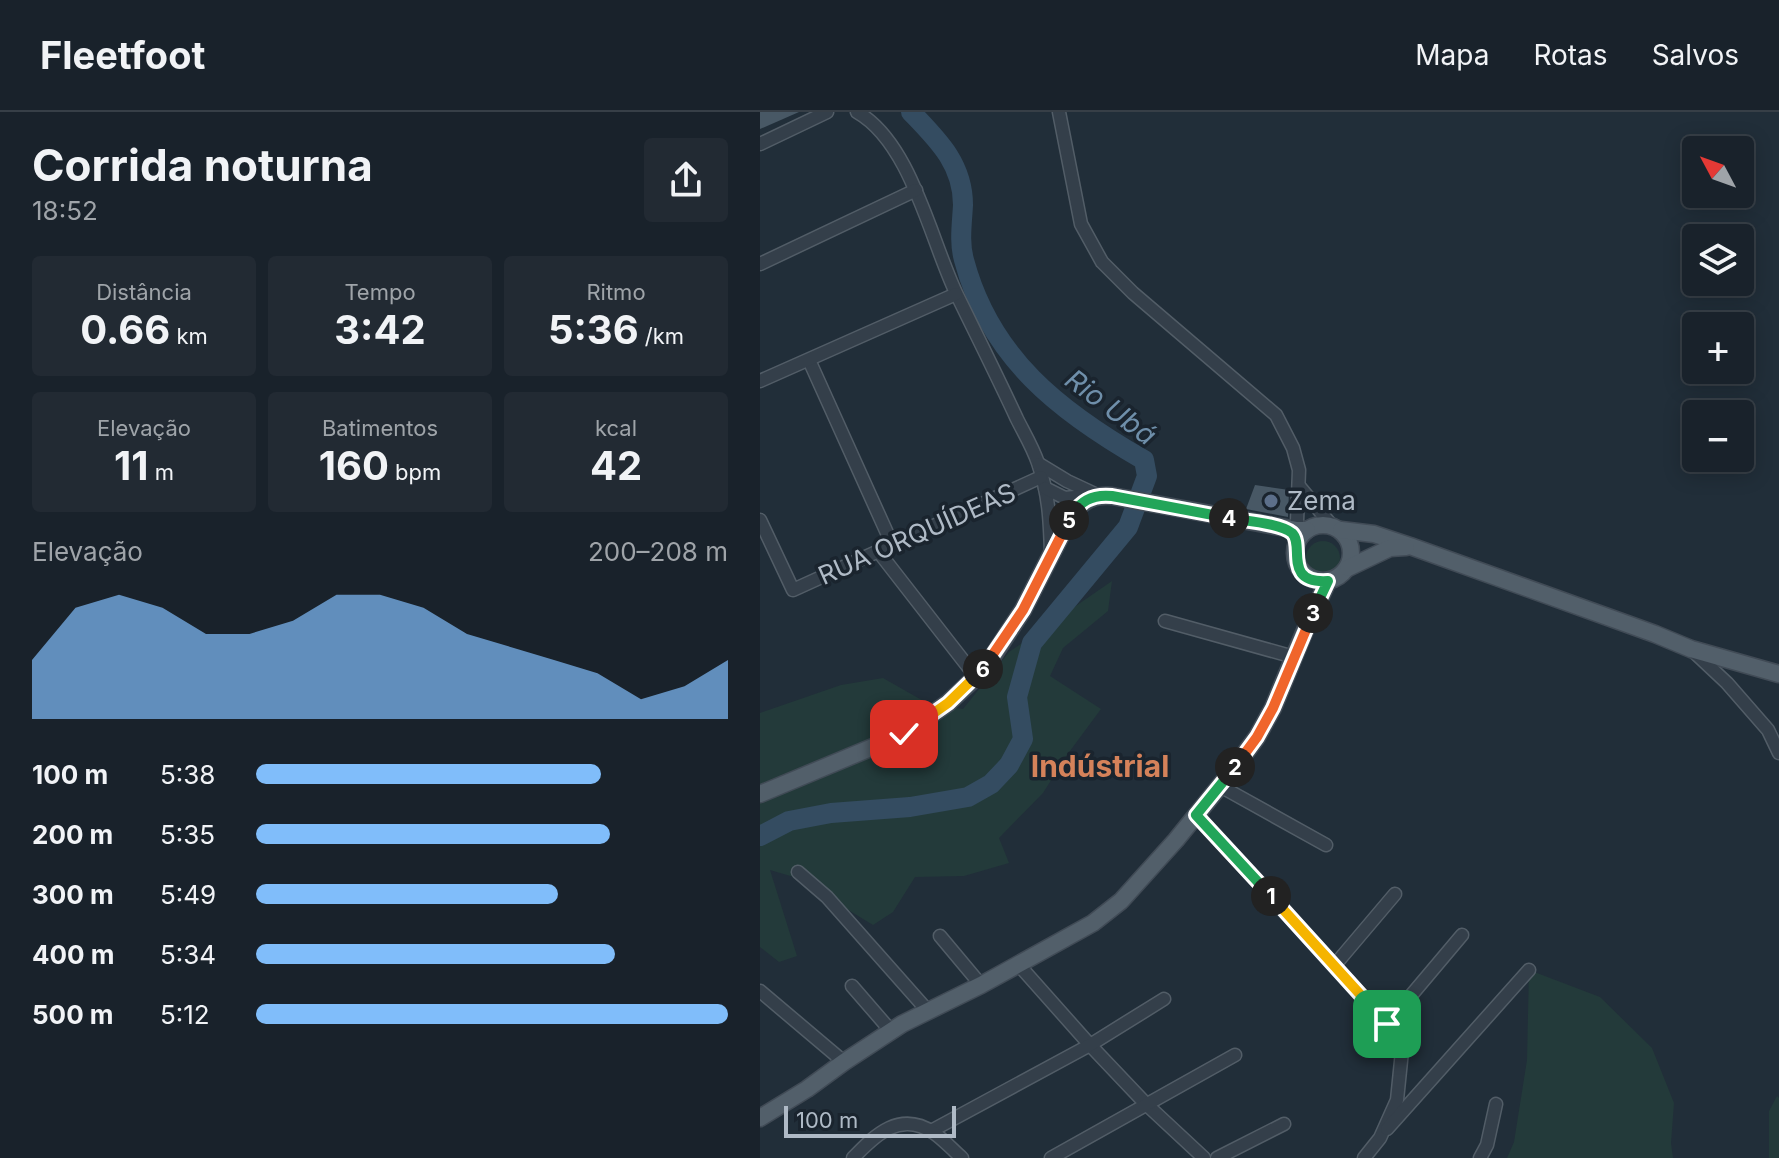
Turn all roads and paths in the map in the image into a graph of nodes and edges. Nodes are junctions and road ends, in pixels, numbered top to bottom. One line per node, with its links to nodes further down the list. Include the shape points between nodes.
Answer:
1 (827, 112): 4 (street)
2 (857, 112): 5 (street, via 888,139)
3 (1059, 112): 11 (street, via 1081,224 1102,262 1276,415 1293,448)
4 (760, 144)
5 (916, 190): 6 (street); 7 (street)
6 (760, 264)
7 (956, 294): 8 (street); 10 (street)
8 (809, 360): 9 (street); 16 (street)
9 (760, 381)
10 (1042, 476): 12 (street); 12 (street, via 1065,498); 16 (street, RUA ORQUÍDEAS); 19 (street, via 1050,509)
11 (1299, 486): 14 (street); 15 (street)
12 (1105, 495): 15 (main road); 19 (main road, via 1073,512)
13 (760, 520): 18 (street, RUA ORQUÍDEAS, via 793,590)
14 (1337, 528): 15 (main road); 17 (main road); 20 (main road, via 1352,551)
15 (1296, 532): 21 (main road, via 1299,569 1313,580)
16 (892, 544): 18 (street, RUA ORQUÍDEAS)
17 (1410, 546): 20 (main road, via 1390,548); 23 (main road)
18 (878, 551): 26 (street)
19 (1051, 557): 26 (main road, via 1023,610)
20 (1348, 568): 21 (main road)
21 (1328, 581): 24 (main road)
22 (1165, 621): 24 (street)
23 (1691, 649): 25 (main road); 27 (street, via 1768,730)
24 (1294, 657): 28 (main road, via 1257,737)
25 (1779, 674)
26 (976, 677): 29 (main road, via 904,734)
27 (1779, 753)
28 (1220, 786): 30 (main road); 31 (street)
29 (760, 794)
30 (1196, 815): 36 (main road, via 1121,901 1093,923); 37 (street)
31 (1326, 845)
32 (798, 872): 43 (street, via 827,897)
33 (1395, 894): 37 (street)
34 (1462, 935): 44 (street)
35 (940, 936): 39 (street)
36 (1018, 964): 39 (main road); 46 (street)
37 (1334, 966): 44 (street)
38 (1529, 970): 54 (street)
39 (981, 985): 43 (main road)
40 (852, 986): 45 (street)
41 (760, 991): 48 (street)
42 (1164, 999): 46 (street)
43 (927, 1010): 45 (main road)
44 (1387, 1024): 54 (street, via 1402,1051 1397,1100)
45 (891, 1031): 48 (main road)
46 (1090, 1045): 49 (street); 53 (street)
47 (1235, 1055): 49 (street)
48 (844, 1062): 51 (main road)
49 (1146, 1104): 57 (street); 58 (street)
50 (1496, 1104): 61 (street)
51 (761, 1116)
52 (1284, 1124): 59 (street)
53 (931, 1131): 55 (street, via 912,1125 884,1129); 56 (street)
54 (1380, 1138): 60 (street)
55 (853, 1158)
56 (962, 1158)
57 (1051, 1158)
58 (1204, 1158)
59 (1217, 1158)
60 (1364, 1158)
61 (1480, 1158)

